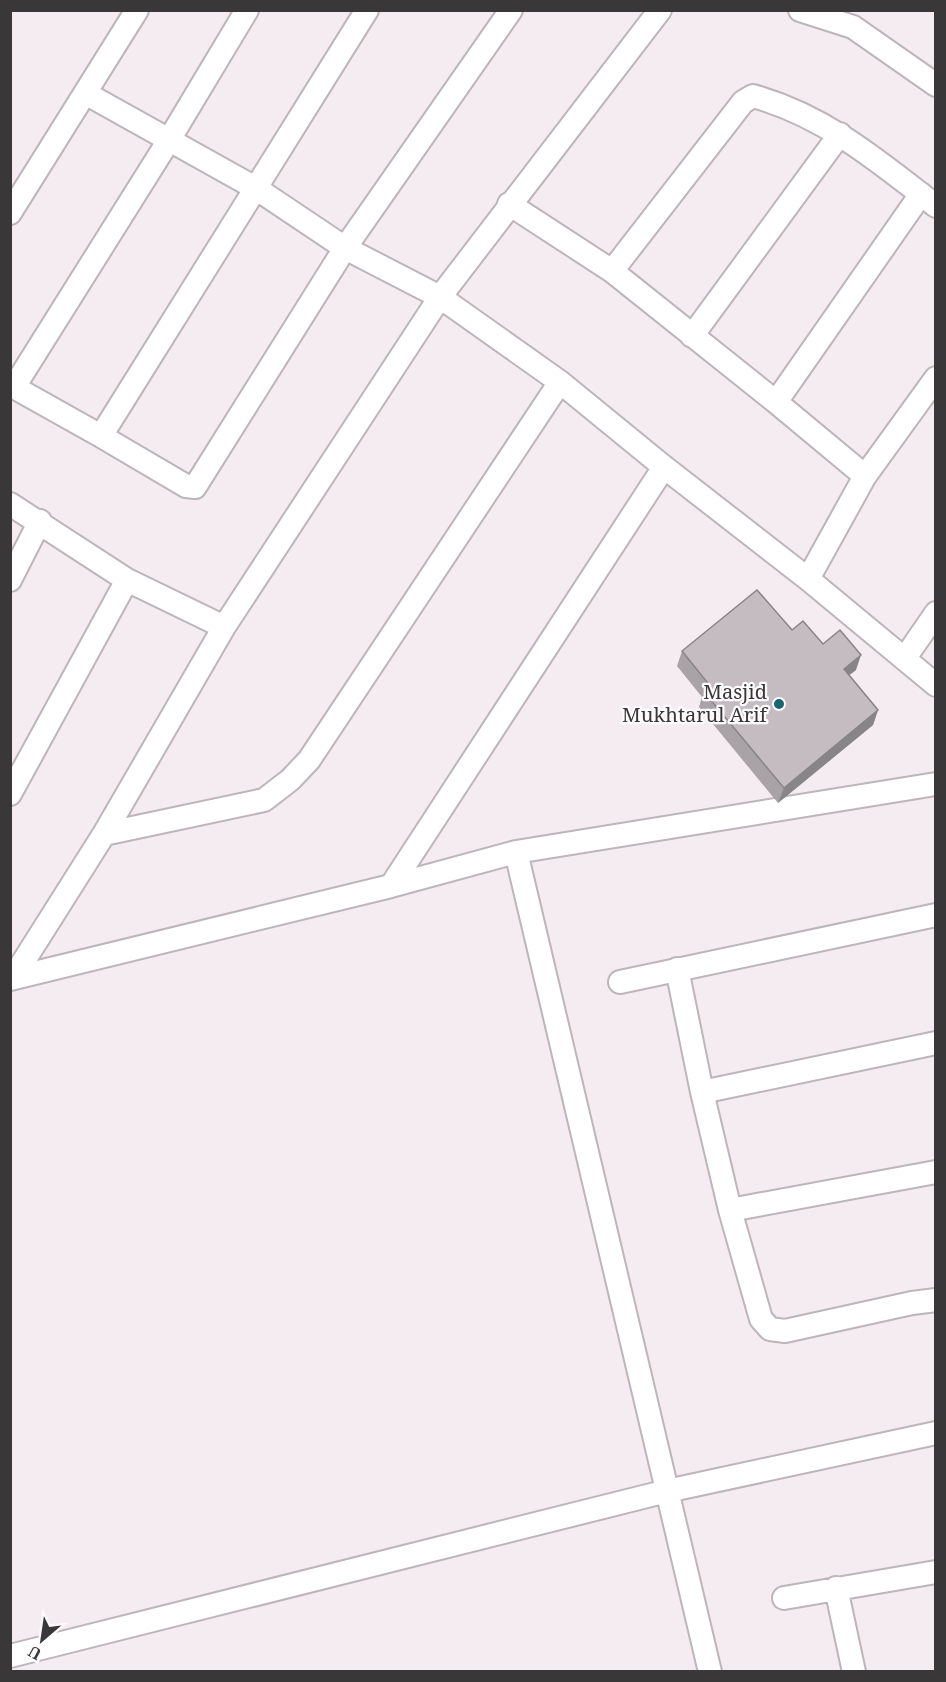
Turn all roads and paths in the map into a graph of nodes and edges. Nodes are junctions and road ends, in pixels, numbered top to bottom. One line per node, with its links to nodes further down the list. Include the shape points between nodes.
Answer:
1 (137, 10): 8 (street)
2 (247, 10): 10 (street)
3 (367, 10): 11 (street)
4 (511, 10): 15 (street)
5 (660, 10): 13 (street)
6 (800, 10): 7 (street, via 853,27)
7 (936, 85)
8 (85, 93): 10 (street); 14 (street)
9 (840, 134): 12 (street); 16 (street, via 795,110 766,100 753,96 743,102); 18 (street)
10 (169, 140): 11 (street); 21 (street)
11 (257, 189): 15 (street); 23 (street)
12 (928, 200): 22 (street)
13 (509, 204): 16 (street); 17 (street)
14 (10, 213)
15 (345, 248): 17 (street); 23 (street, via 195,487 186,486)
16 (612, 272): 18 (street)
17 (440, 297): 20 (street); 32 (street)
18 (692, 336): 22 (street)
19 (936, 378): 25 (street)
20 (560, 382): 24 (street); 37 (street, via 309,760 290,780 264,800)
21 (12, 386): 23 (street)
22 (776, 402): 25 (street)
23 (101, 436)
24 (664, 467): 28 (street); 39 (street)
25 (865, 476): 28 (street)
26 (10, 504): 27 (street)
27 (39, 521): 29 (street); 30 (street)
28 (808, 579): 33 (street)
29 (10, 580)
30 (127, 580): 32 (street); 36 (street)
31 (936, 613): 33 (street)
32 (224, 627): 37 (street)
33 (905, 658): 34 (street)
34 (936, 685)
35 (936, 783): 38 (street)
36 (10, 794)
37 (104, 834): 42 (street)
38 (516, 852): 39 (street); 50 (street)
39 (391, 886): 42 (street)
40 (936, 915): 41 (street)
41 (677, 969): 43 (street); 45 (street)
42 (12, 978)
43 (620, 982)
44 (936, 1043): 45 (street)
45 (702, 1092): 47 (street)
46 (936, 1172): 47 (street)
47 (730, 1210): 48 (street, via 761,1319 770,1329 785,1331)
48 (936, 1300)
49 (936, 1433): 50 (street)
50 (667, 1491): 54 (street); 55 (street)
51 (936, 1572): 52 (street)
52 (836, 1588): 53 (street); 56 (street)
53 (784, 1598)
54 (10, 1656)
55 (710, 1671)
56 (854, 1671)

